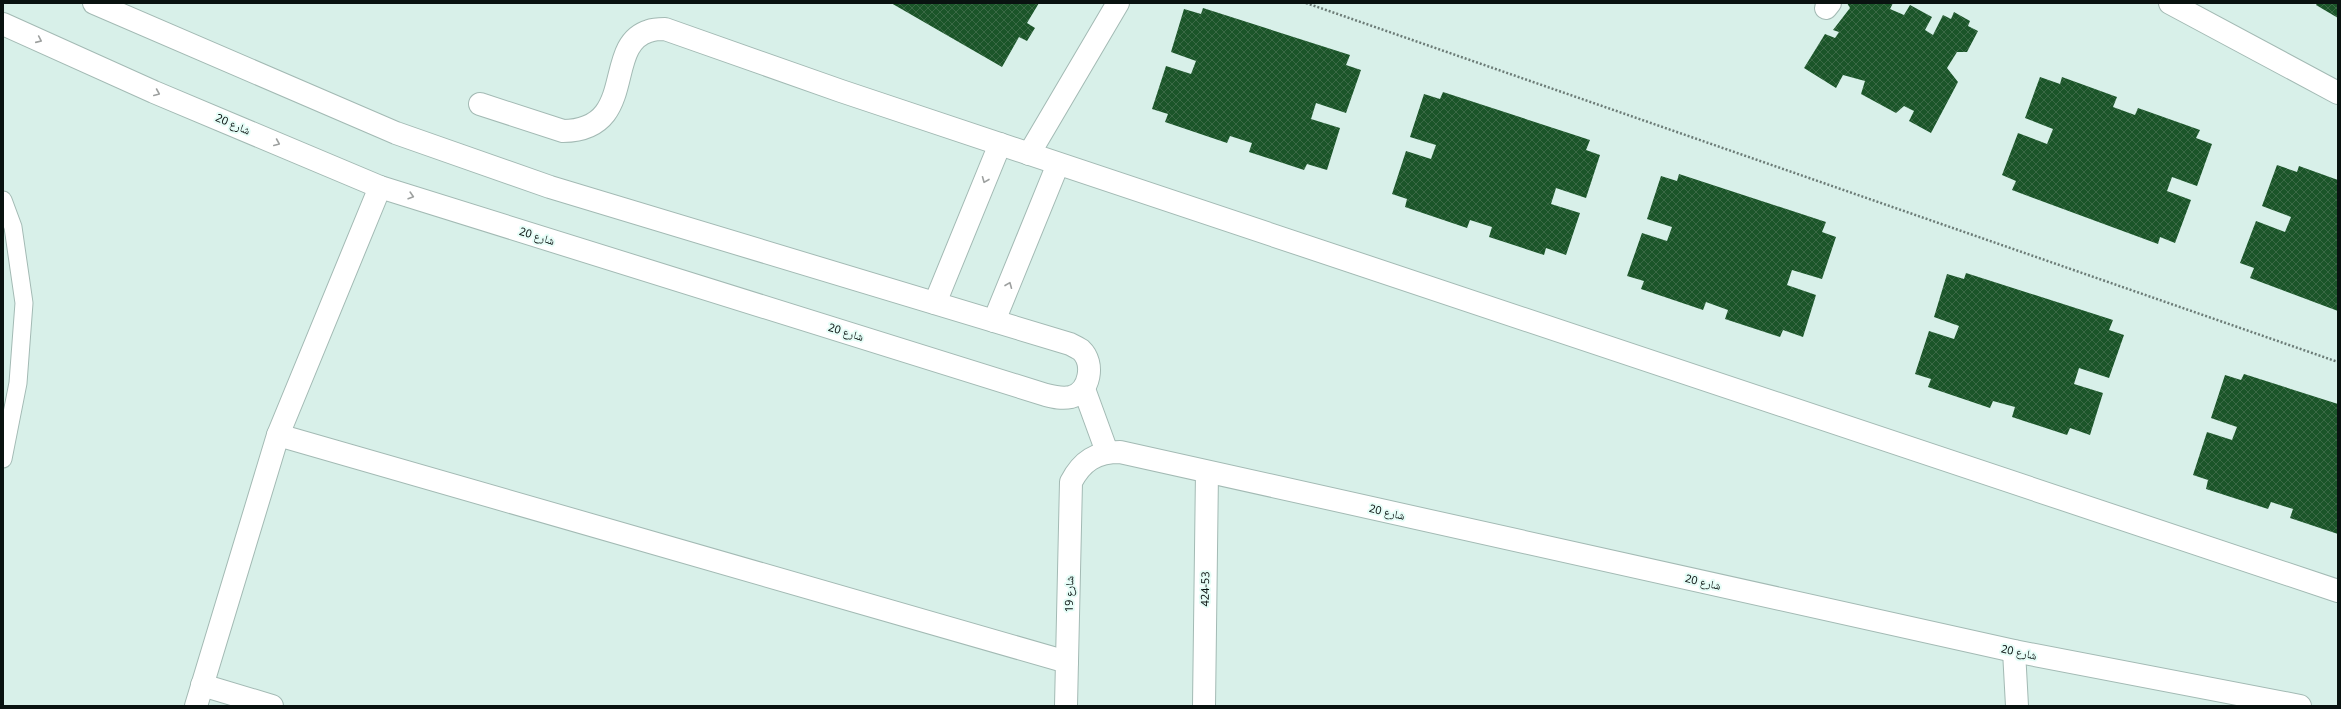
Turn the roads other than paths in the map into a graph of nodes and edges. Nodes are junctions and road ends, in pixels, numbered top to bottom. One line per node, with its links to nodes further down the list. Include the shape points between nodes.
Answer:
1 (94, 3): 12 (street, via 396,133 550,188)
2 (1118, 3): 8 (street)
3 (2170, 3): 5 (street)
4 (3, 24): 10 (street, شارع 20, one-way to 10, via 154,92)
5 (2338, 93)
6 (480, 104): 7 (street, via 563,131 577,131 590,126 602,118 610,107 627,52 635,39 649,31 665,29)
7 (1000, 144): 8 (street); 12 (street, one-way to 12)
8 (1029, 154): 9 (street)
9 (1058, 164): 13 (street, one-way to 9); 20 (street)
10 (380, 186): 14 (street, شارع 20, one-way to 14, via 1046,395 1059,398 1073,397); 15 (street)
11 (3, 200): 17 (lane, via 12,227 24,303 18,383)
12 (935, 303): 13 (street)
13 (994, 321): 14 (street, via 1070,344 1082,351 1089,363 1090,376)
14 (1084, 388): 16 (street)
15 (278, 435): 22 (street); 23 (street)
16 (1107, 452): 18 (street, شارع 20, via 1120,452); 19 (street, شارع 20, via 1095,455 1085,462)
17 (3, 459)
18 (1206, 472): 21 (street, شارع 20); 27 (street, 424-53)
19 (1072, 482): 22 (street, شارع 19)
20 (2338, 591)
21 (2014, 651): 28 (street); 29 (street, شارع 20)
22 (1067, 662): 26 (street, شارع 19)
23 (202, 685): 24 (street); 25 (street)
24 (196, 706)
25 (272, 706)
26 (1066, 706)
27 (1204, 706)
28 (2017, 706)
29 (2300, 706)

